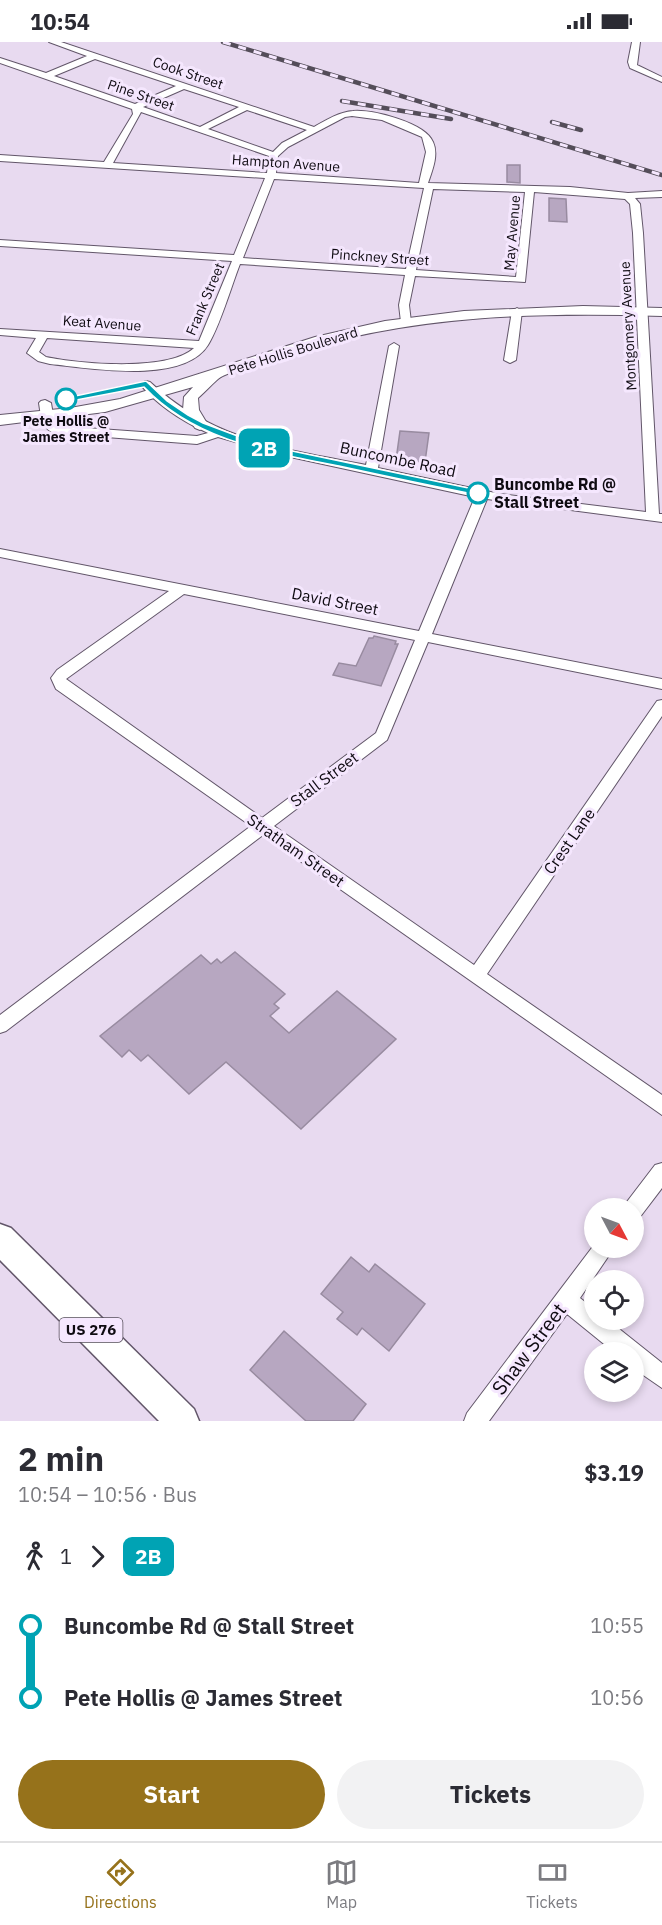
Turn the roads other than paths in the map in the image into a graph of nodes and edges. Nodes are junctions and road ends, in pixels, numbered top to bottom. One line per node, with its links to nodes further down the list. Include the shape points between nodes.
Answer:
1 (53, 42): 3 (street, Cook Street)
2 (636, 42): 6 (street, via 633,66)
3 (94, 56): 5 (street); 7 (street, Cook Street)
4 (0, 60): 5 (street, Pine Street)
5 (46, 76): 8 (street, Pine Street)
6 (662, 80)
7 (183, 86): 8 (street); 9 (street, Cook Street)
8 (136, 107): 10 (street, Pine Street); 14 (street, via 137,114)
9 (246, 107): 10 (street); 11 (street, Cook Street)
10 (200, 130): 12 (street, Pine Street)
11 (315, 130): 12 (street); 16 (street, via 343,115 359,112 417,130 430,142)
12 (274, 154): 15 (street, Frank Street)
13 (0, 158): 14 (street, Hampton Avenue)
14 (107, 165): 15 (street, Hampton Avenue)
15 (270, 175): 16 (street, Hampton Avenue); 21 (street, Frank Street)
16 (426, 186): 17 (street, Hampton Avenue); 22 (street)
17 (530, 189): 19 (street, Hampton Avenue); 23 (street, May Avenue)
18 (662, 194): 19 (street)
19 (628, 196): 25 (street, Montgomery Avenue, via 636,209)
20 (0, 243): 21 (street, Pinckney Street)
21 (238, 259): 22 (street, Pinckney Street); 31 (street, Frank Street)
22 (410, 272): 23 (street, Pinckney Street); 28 (street)
23 (521, 280)
24 (662, 301): 25 (main road, Pete Hollis Boulevard)
25 (642, 306): 26 (main road, Pete Hollis Boulevard); 27 (main road, Pete Hollis Boulevard); 28 (main road, Pete Hollis Boulevard, via 519,300); 43 (street, Montgomery Avenue)
26 (517, 311): 28 (main road, Pete Hollis Boulevard); 33 (street)
27 (662, 312)
28 (405, 317): 34 (main road, Pete Hollis Boulevard); 35 (main road, Pete Hollis Boulevard, via 324,327)
29 (0, 332): 30 (street, Keat Avenue)
30 (43, 334): 31 (street, Keat Avenue); 31 (street, Frank Street, via 33,353 42,359 148,367 180,361)
31 (203, 345)
32 (394, 346): 41 (street)
33 (510, 360)
34 (216, 375): 35 (main road, Pete Hollis Boulevard); 39 (main road, via 191,397 191,410)
35 (151, 389): 37 (main road, Pete Hollis Boulevard, via 136,400); 39 (street, Buncombe Road)
36 (0, 407): 37 (main road, Pete Hollis Boulevard)
37 (46, 409): 38 (main road, Pete Hollis Boulevard); 40 (street, via 49,426 54,429 197,440)
38 (0, 420)
39 (200, 425): 40 (street, Buncombe Road)
40 (217, 432): 41 (street, Buncombe Road, via 256,446)
41 (371, 470): 42 (street, Buncombe Road)
42 (483, 494): 43 (street, Buncombe Road); 46 (street, Stall Street)
43 (657, 517)
44 (0, 553): 45 (street, David Street)
45 (181, 589): 46 (street, David Street); 49 (street, Stratham Street, via 58,678 61,685)
46 (423, 637): 47 (street, David Street); 49 (street, Stall Street, via 382,736)
47 (662, 684)
48 (662, 705): 50 (street, Crest Lane)
49 (262, 826): 50 (street, Stratham Street); 51 (street, Stall Street)
50 (476, 976): 52 (street, Stratham Street)
51 (0, 1025)
52 (662, 1106)
53 (662, 1172): 54 (street)
54 (642, 1198)
55 (1, 1240): 61 (highway, US 276)
56 (597, 1258): 57 (street, Shaw Street)
57 (566, 1300): 58 (street); 62 (street, Shaw Street)
58 (618, 1342)
59 (644, 1363): 60 (street)
60 (662, 1377)
61 (182, 1421)
62 (475, 1421)

